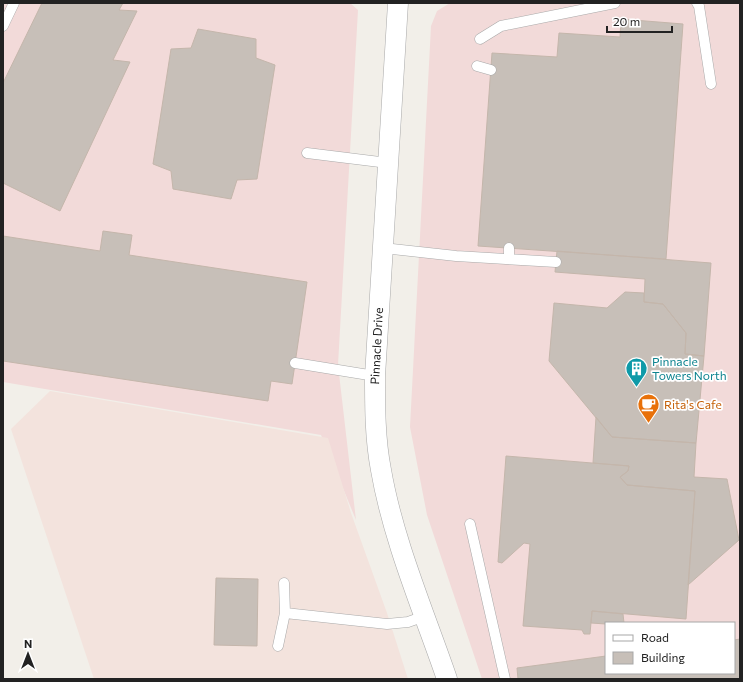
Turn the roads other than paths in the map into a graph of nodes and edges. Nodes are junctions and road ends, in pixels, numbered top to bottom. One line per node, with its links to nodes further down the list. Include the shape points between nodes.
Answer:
1 (14, 3): 5 (lane)
2 (398, 3): 11 (street, Pinnacle Drive)
3 (615, 3): 6 (lane, via 501,26)
4 (697, 3): 9 (lane)
5 (3, 26)
6 (480, 39)
7 (477, 66): 8 (lane)
8 (491, 70)
9 (711, 84)
10 (307, 153): 11 (lane)
11 (388, 163): 12 (street, Pinnacle Drive)
12 (383, 248): 14 (lane); 17 (street, Pinnacle Drive)
13 (509, 248): 14 (lane)
14 (509, 259): 15 (lane)
15 (556, 262)
16 (295, 363): 17 (lane)
17 (375, 376): 21 (street, Pinnacle Drive, via 380,470 393,519)
18 (470, 524): 24 (lane)
19 (284, 582): 20 (lane)
20 (284, 612): 21 (lane, via 387,624 408,622); 22 (lane)
21 (425, 616): 23 (street, Pinnacle Drive)
22 (278, 646)
23 (447, 679)
24 (505, 679)

